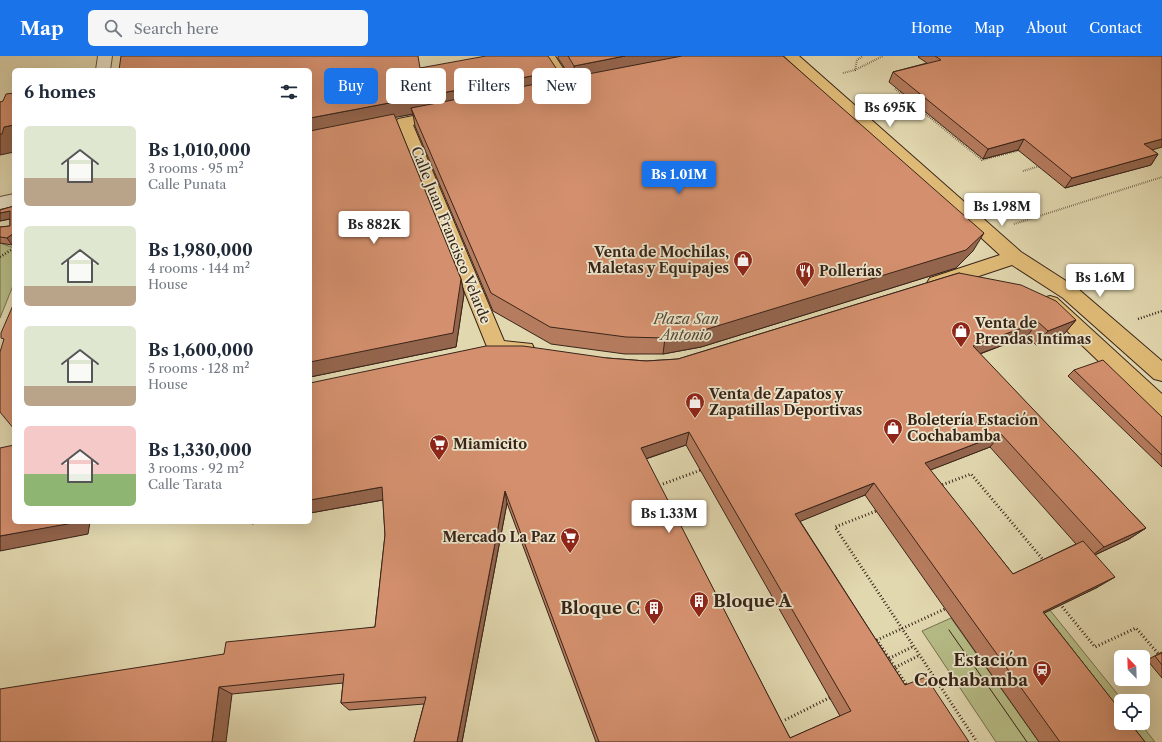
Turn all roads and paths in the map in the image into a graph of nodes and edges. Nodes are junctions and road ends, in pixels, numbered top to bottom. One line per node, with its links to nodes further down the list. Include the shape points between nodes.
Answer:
1 (105, 56): 5 (street)
2 (548, 56): 6 (main road)
3 (791, 56): 16 (main road)
4 (883, 56): 7 (path)
5 (104, 68)
6 (558, 68)
7 (855, 70)
8 (895, 89): 10 (path, via 982,160)
9 (457, 112): 24 (main road, Calle Juan Francisco Velarde, via 397,124 487,350)
10 (1027, 148)
11 (1043, 165): 12 (path)
12 (1023, 171)
13 (1162, 177): 16 (path)
14 (12, 200): 15 (street)
15 (0, 203)
16 (987, 233): 19 (main road)
17 (12, 249): 18 (path)
18 (0, 257)
19 (1014, 257): 20 (main road); 25 (main road, via 1070,293)
20 (960, 276): 21 (main road, via 988,278); 22 (main road)
21 (1000, 282)
22 (920, 288)
23 (1033, 294): 26 (main road, via 1047,301)
24 (546, 353)
25 (1162, 373)
26 (1162, 408)
27 (701, 470): 28 (path)
28 (663, 484)
29 (936, 487): 31 (path, via 971,474)
30 (887, 507): 34 (path, via 835,527)
31 (1045, 562)
32 (1057, 600): 36 (path, via 1095,647 1136,628)
33 (949, 607): 39 (path, bridge, via 877,640)
34 (914, 646): 35 (path); 37 (path)
35 (920, 655): 38 (path); 42 (path)
36 (1162, 658)
37 (880, 662)
38 (886, 671)
39 (912, 693)
40 (838, 694): 41 (path)
41 (784, 720)
42 (977, 742)

